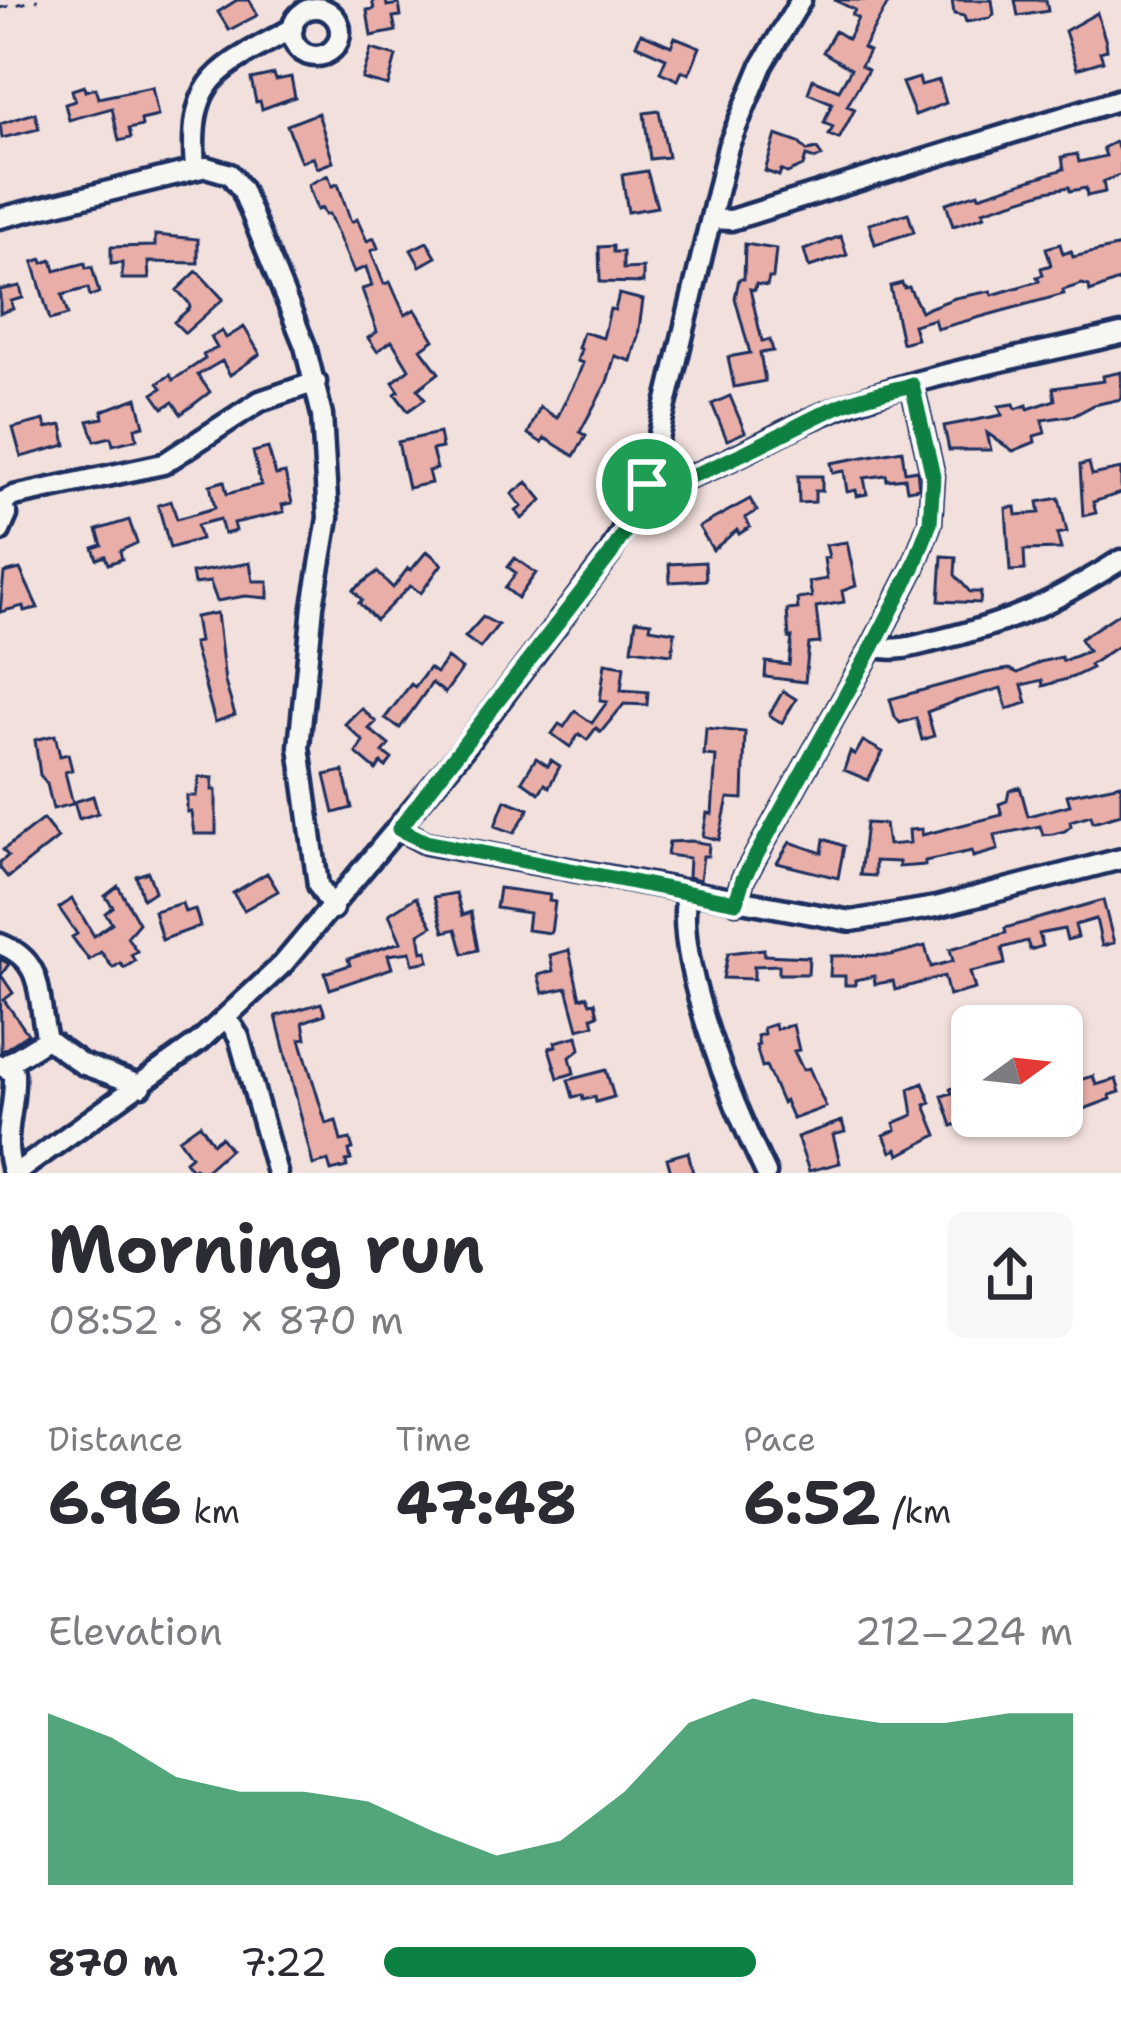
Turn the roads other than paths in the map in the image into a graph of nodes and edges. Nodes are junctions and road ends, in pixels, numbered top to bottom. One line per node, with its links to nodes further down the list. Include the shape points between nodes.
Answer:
1 (801, 0): 6 (street, via 744,103)
2 (293, 28): 4 (street, via 225,66 202,94 192,124)
3 (1121, 99): 6 (street, via 730,220)
4 (195, 169): 5 (street); 8 (street, via 230,174 242,190)
5 (0, 218)
6 (711, 219): 10 (street)
7 (1121, 334): 9 (street)
8 (316, 382): 11 (street, via 260,400 163,464 14,496 0,503 7,515); 18 (street, via 328,518 298,747 318,885)
9 (912, 385): 10 (street, via 840,405 750,451); 13 (street, via 934,508)
10 (647, 484): 14 (street, via 610,555)
11 (0, 531)
12 (1121, 560): 13 (street, via 996,626 901,649)
13 (873, 646): 17 (street)
14 (399, 829): 16 (street, via 426,842); 18 (street)
15 (1121, 859): 17 (street, via 867,920)
16 (687, 893): 17 (street); 26 (street, via 706,1023)
17 (736, 902)
18 (333, 909): 20 (street)
19 (0, 944): 21 (street, via 19,952 38,979)
20 (227, 1018): 23 (street); 25 (street)
21 (47, 1039): 22 (street); 23 (street, via 82,1064)
22 (1, 1066): 24 (street, via 14,1073 5,1142)
23 (142, 1086): 24 (street)
24 (14, 1173)
25 (277, 1173)
26 (766, 1173)

